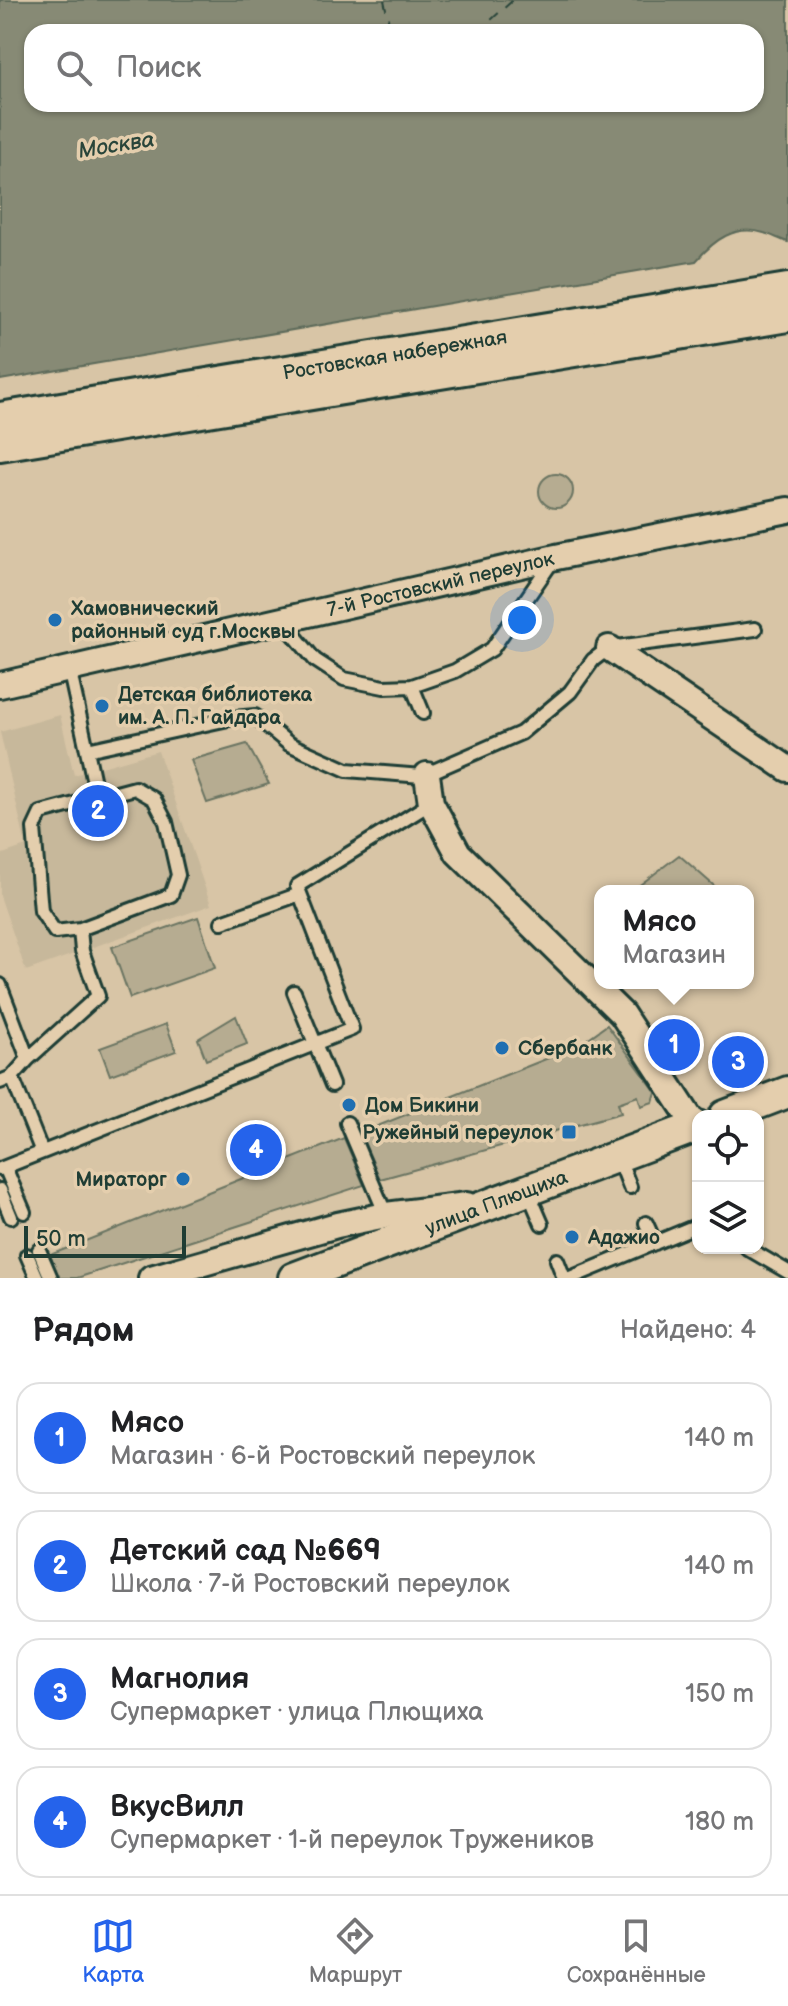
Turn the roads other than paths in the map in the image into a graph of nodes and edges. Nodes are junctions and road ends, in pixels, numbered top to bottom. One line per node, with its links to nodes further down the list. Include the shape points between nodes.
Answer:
1 (788, 290): 3 (main road, Ростовская набережная)
2 (788, 315): 4 (main road, Ростовская набережная)
3 (0, 419)
4 (0, 444)
5 (788, 510): 6 (street, 7-й Ростовский переулок)
6 (556, 557): 7 (street, 7-й Ростовский переулок); 12 (lane, via 492,649 455,671)
7 (281, 619): 10 (street, 7-й Ростовский переулок); 12 (lane, via 315,660 344,679)
8 (755, 629): 9 (lane)
9 (609, 648): 15 (lane, via 593,660 570,692 521,733); 16 (street)
10 (69, 668): 11 (street, 7-й Ростовский переулок); 14 (lane)
11 (0, 685)
12 (412, 686): 13 (lane)
13 (423, 713)
14 (87, 750): 15 (lane, via 255,716 289,744 347,770); 17 (lane)
15 (432, 768): 18 (street)
16 (788, 769)
17 (97, 797): 21 (lane, via 41,813 34,828 41,911 55,932); 21 (lane, via 135,788 154,799 166,822 178,875 171,895)
18 (431, 803): 19 (lane, via 297,886); 23 (street, via 458,853)
19 (300, 894): 20 (lane); 26 (lane, via 352,1029)
20 (222, 922)
21 (80, 929): 27 (lane, via 98,996)
22 (0, 985): 27 (lane)
23 (594, 987)
24 (597, 989): 32 (street, via 622,1014)
25 (294, 992): 26 (lane)
26 (316, 1045): 29 (lane); 35 (lane)
27 (28, 1059): 28 (lane)
28 (6, 1080): 35 (lane)
29 (332, 1085)
30 (788, 1092): 31 (street)
31 (741, 1110)
32 (692, 1119)
33 (347, 1123): 42 (lane)
34 (692, 1129): 36 (street, улица Плющиха)
35 (42, 1152): 37 (lane)
36 (617, 1155): 38 (lane); 39 (street, улица Плющиха)
37 (2, 1168): 40 (lane, via 17,1215)
38 (630, 1187)
39 (527, 1189): 41 (street, улица Плющиха); 44 (lane)
40 (0, 1190)
41 (497, 1201): 42 (street); 50 (street, улица Плющиха)
42 (386, 1215): 53 (street)
43 (646, 1223): 46 (lane)
44 (542, 1224)
45 (692, 1228): 46 (lane)
46 (655, 1243): 55 (lane)
47 (757, 1254): 49 (lane)
48 (557, 1260): 54 (lane)
49 (788, 1272)
50 (313, 1274)
51 (37, 1278): 52 (lane, via 33,1252)
52 (51, 1278)
53 (151, 1278)
54 (564, 1278)
55 (570, 1278)

